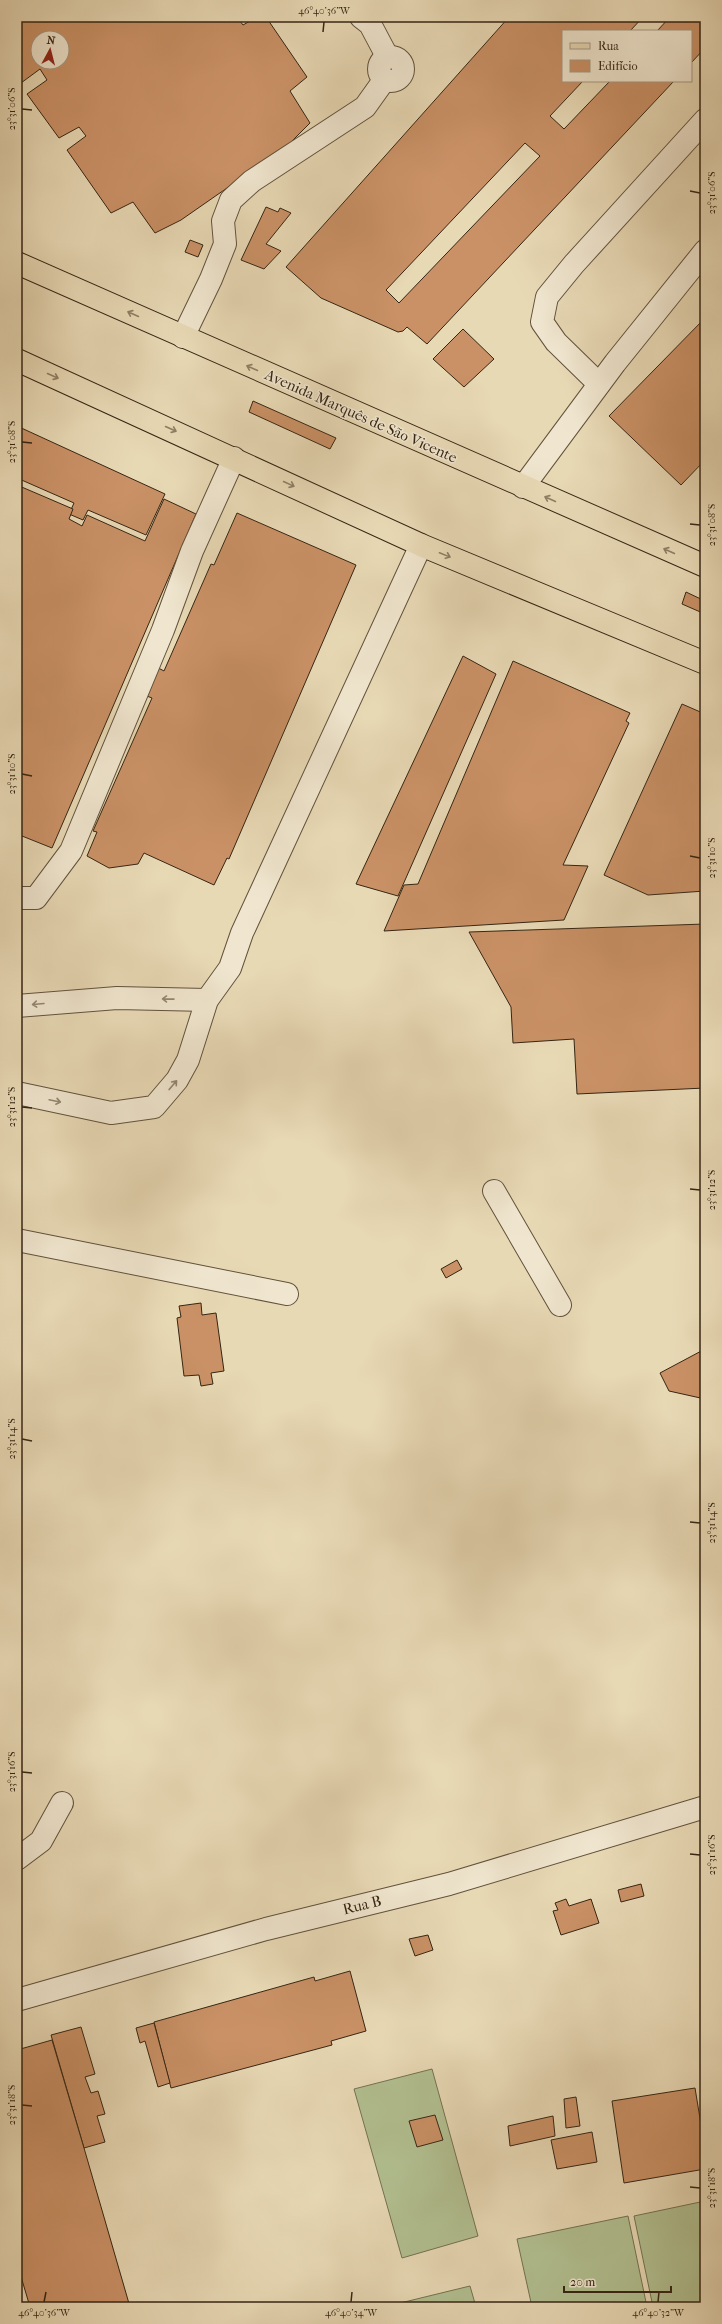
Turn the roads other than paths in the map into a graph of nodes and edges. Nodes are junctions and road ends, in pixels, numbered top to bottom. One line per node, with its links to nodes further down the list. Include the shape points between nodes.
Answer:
1 (361, 17): 5 (street, via 370,24 388,58 380,63 379,68 380,75 385,79 365,107 252,181 231,200 223,221 225,244 212,279)
2 (705, 120): 7 (street, via 547,297 542,322 556,342)
3 (705, 251): 7 (street)
4 (17, 263): 5 (main road, Avenida Marquês de São Vicente, one-way to 4)
5 (183, 337): 9 (main road, Avenida Marquês de São Vicente, one-way to 5)
6 (17, 360): 8 (main road, one-way to 8)
7 (599, 384): 9 (street)
8 (234, 458): 10 (main road, one-way to 10); 13 (street, via 192,551 163,630 71,851 36,898)
9 (523, 487): 11 (main road, Avenida Marquês de São Vicente, one-way to 9)
10 (421, 545): 12 (main road, one-way to 12); 14 (street, via 242,933 230,968)
11 (705, 566)
12 (705, 663)
13 (17, 898)
14 (207, 1000): 15 (street, one-way to 15, via 117,998); 16 (street, one-way to 14, via 111,1113 154,1107 177,1080 188,1060)
15 (17, 1006)
16 (17, 1093)
17 (494, 1191): 20 (street)
18 (17, 1240): 19 (street)
19 (287, 1294)
20 (560, 1305)
21 (62, 1803): 23 (street, via 41,1841)
22 (705, 1807): 24 (street, Rua B, via 449,1884 266,1929)
23 (17, 1859)
24 (17, 2000)

